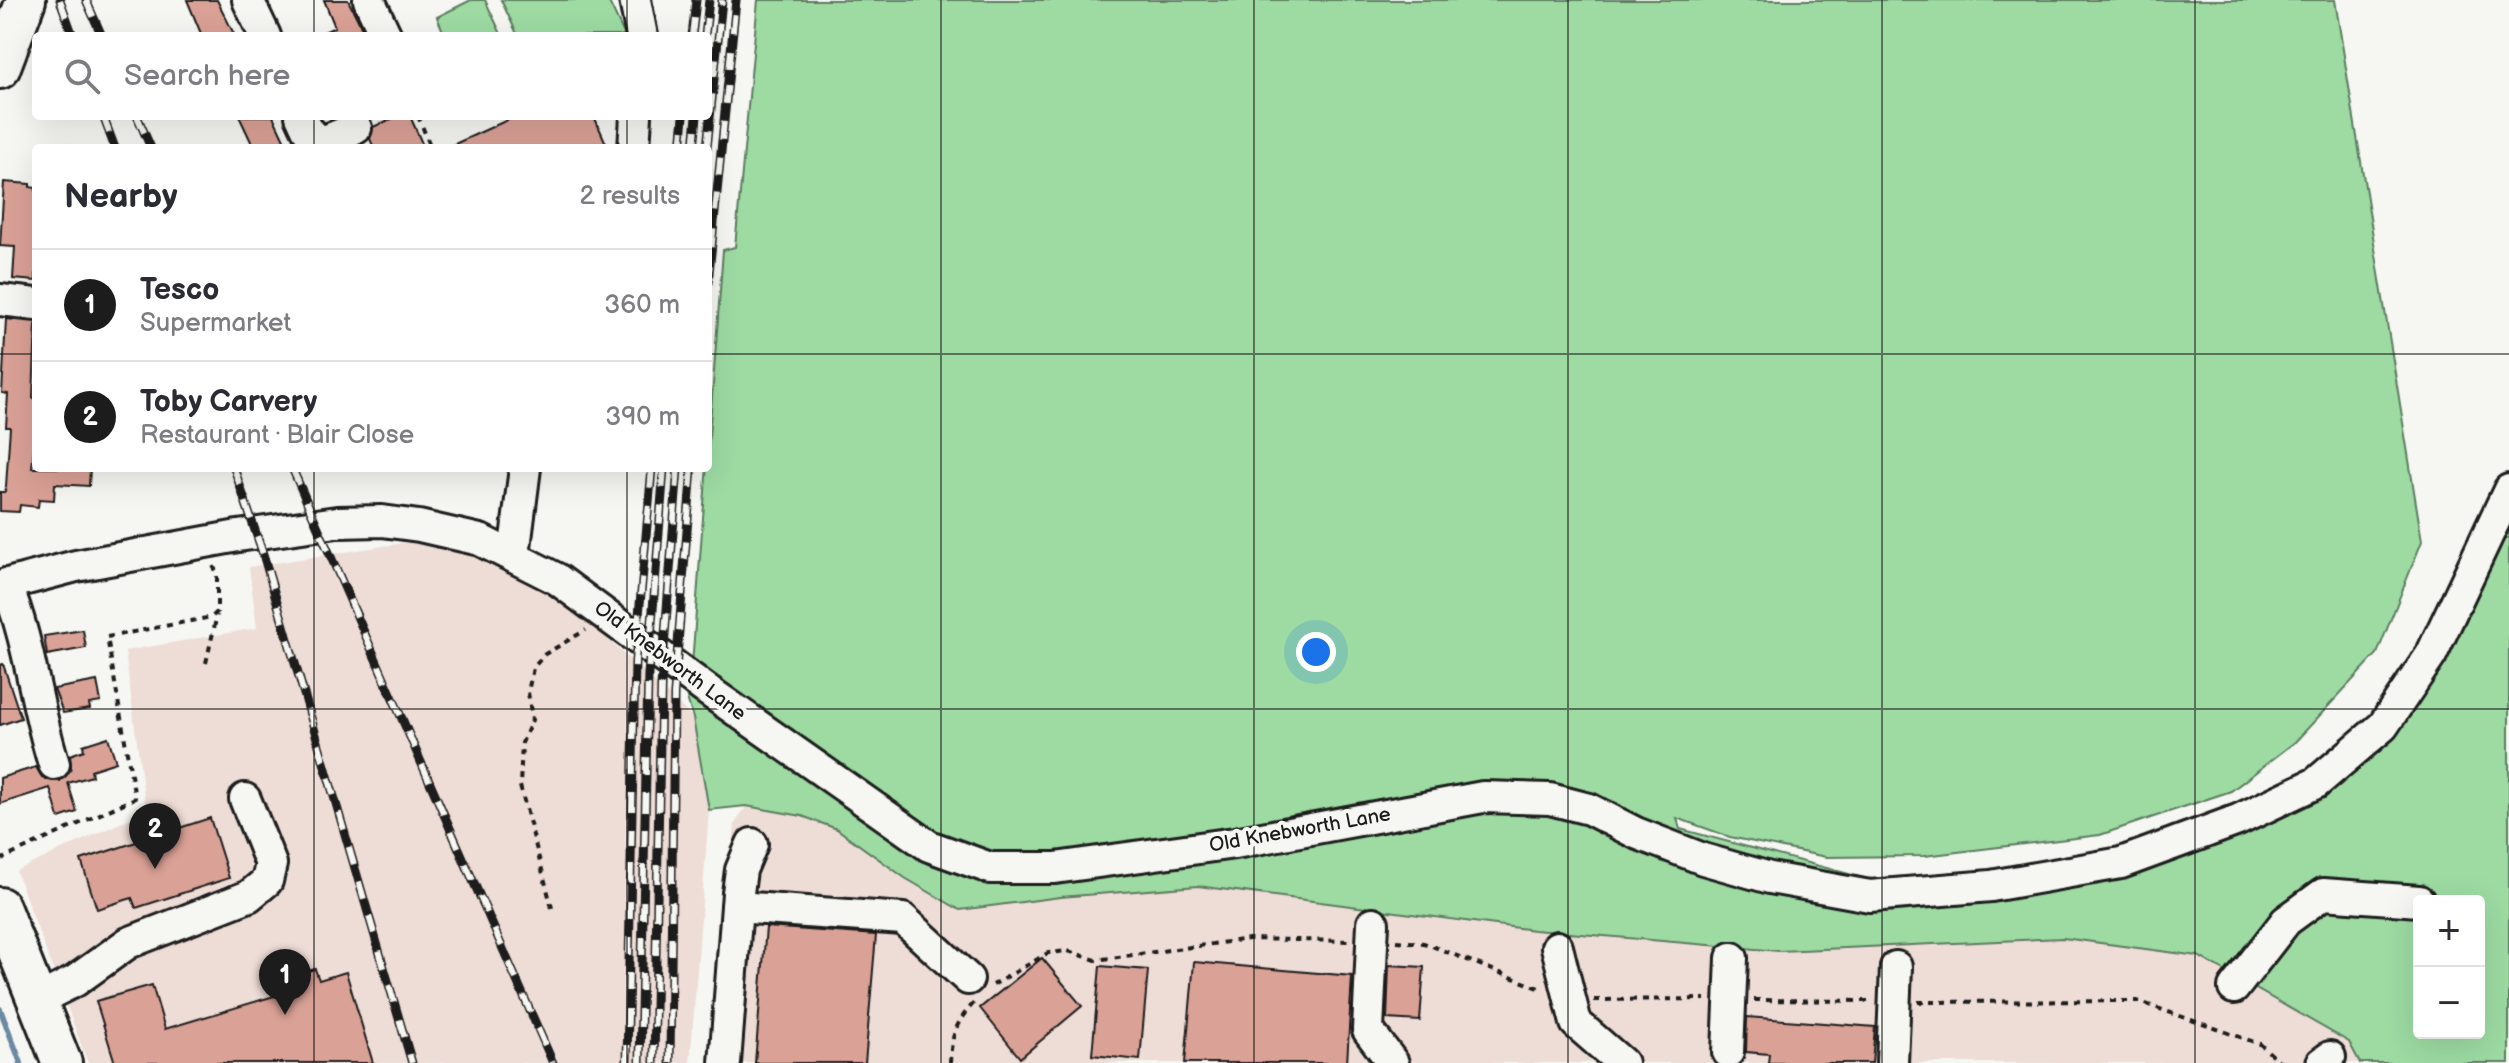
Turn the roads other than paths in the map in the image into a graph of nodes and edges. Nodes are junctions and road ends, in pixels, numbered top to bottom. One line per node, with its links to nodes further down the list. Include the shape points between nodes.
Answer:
1 (248, 0): 5 (street)
2 (369, 0): 6 (street)
3 (635, 0): 7 (street)
4 (22, 11): 8 (main road)
5 (263, 32)
6 (384, 32)
7 (641, 32)
8 (0, 69)
9 (303, 120): 12 (street)
10 (636, 120): 14 (street)
11 (356, 128): 13 (street)
12 (322, 144)
13 (325, 144)
14 (634, 144)
15 (0, 300): 16 (street)
16 (32, 304)
17 (524, 472): 19 (street)
18 (2509, 490): 19 (street, Old Knebworth Lane, via 2431,655 2383,726 2316,783 2238,820 2121,863 1991,886 1870,896 1770,878 1703,859 1589,809 1550,799 1483,797 1235,843 1055,868 990,868 929,846 601,609)
19 (514, 555): 20 (street, Old Knebworth Lane, via 450,531 382,521 337,522 201,541)
20 (3, 585): 21 (street, via 22,621)
21 (54, 764)
22 (245, 799): 33 (street, via 271,864 267,881 249,896 128,943 75,981)
23 (752, 844): 26 (street, via 741,870)
24 (2413, 901): 32 (street, via 2323,894 2286,921)
25 (0, 907): 33 (main road)
26 (737, 907): 31 (street, via 903,919); 36 (street)
27 (1373, 923): 37 (street, via 1368,1030)
28 (1557, 947): 38 (street, via 1576,1023)
29 (1732, 958): 34 (street)
30 (1896, 967): 39 (street)
31 (968, 979)
32 (2234, 988)
33 (37, 1000): 35 (main road)
34 (1728, 1052)
35 (62, 1063)
36 (725, 1063)
37 (1393, 1063)
38 (1622, 1063)
39 (1892, 1063)

